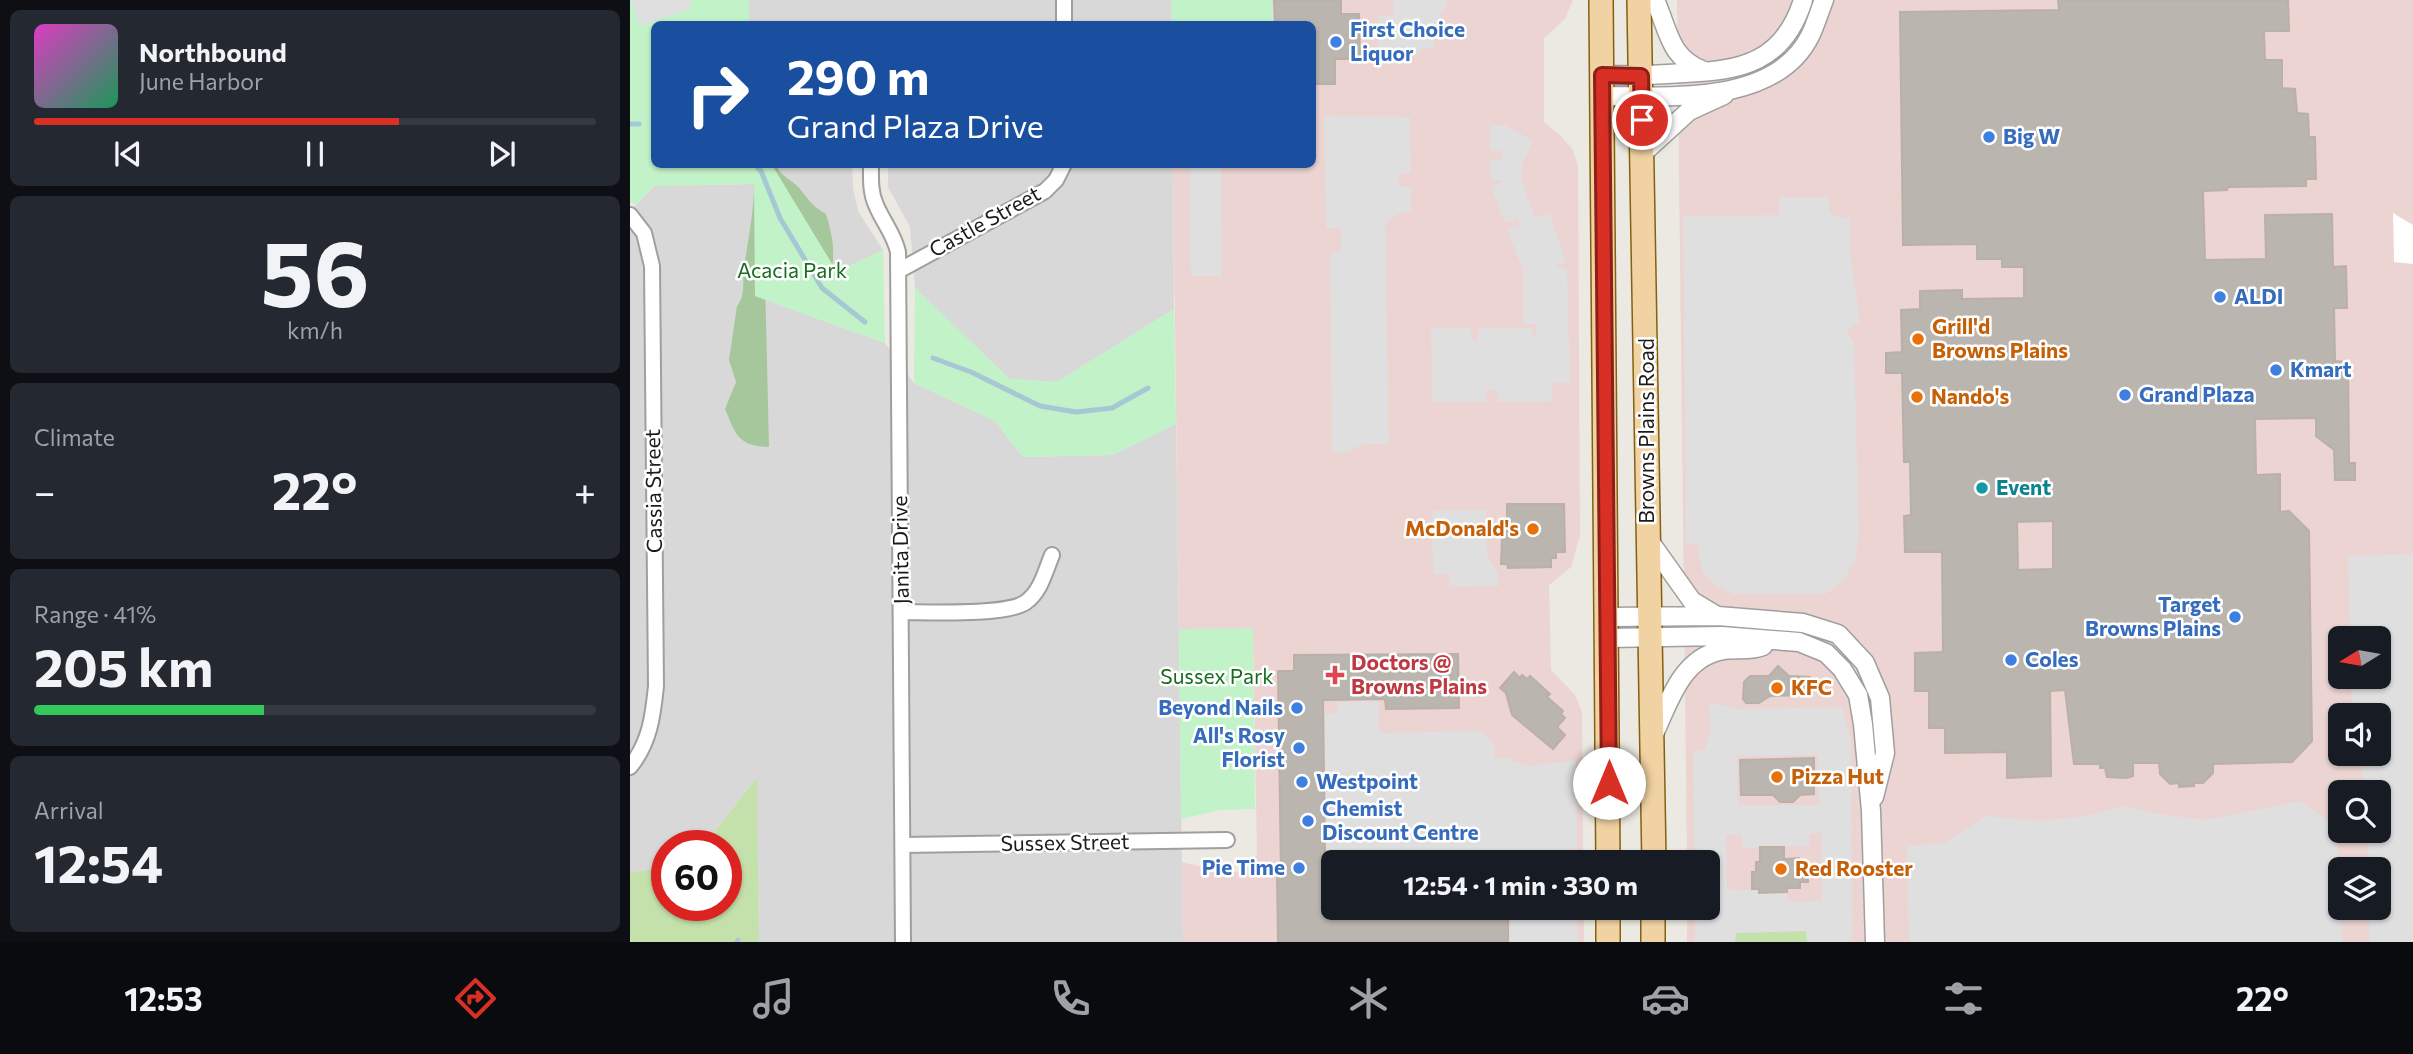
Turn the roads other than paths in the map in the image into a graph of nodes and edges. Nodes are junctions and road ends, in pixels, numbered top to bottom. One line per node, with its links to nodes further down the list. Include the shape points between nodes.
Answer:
1 (1063, 0): 7 (street)
2 (1601, 0): 9 (main road, Browns Plains Road)
3 (1639, 0): 10 (main road, Browns Plains Road)
4 (1655, 0): 8 (street, via 1679,56 1688,65)
5 (1803, 0): 8 (street, via 1789,32 1761,58 1741,67)
6 (1824, 0): 11 (street, via 1810,37 1791,59 1761,81)
7 (1064, 21)
8 (1708, 72): 10 (street)
9 (1602, 86): 10 (street); 21 (main road, Browns Plains Road)
10 (1641, 86): 11 (street); 12 (main road, Browns Plains Road)
11 (1733, 90): 12 (street, via 1689,111)
12 (1643, 153): 17 (main road, Browns Plains Road)
13 (871, 168): 16 (street, Janita Drive, via 875,204 895,239)
14 (1062, 168): 16 (street, Castle Street, via 1045,191)
15 (630, 215): 25 (street, Cassia Street, via 644,233 652,266 656,686 652,724 641,753)
16 (898, 271): 19 (street, Janita Drive)
17 (1648, 539): 20 (street, via 1692,601); 22 (main road, Browns Plains Road)
18 (1052, 555): 19 (street, via 1038,590 1025,603 1006,610)
19 (902, 612): 28 (street, Janita Drive)
20 (1718, 616): 22 (street); 26 (street, via 1803,623 1838,634 1865,663 1880,698 1885,753)
21 (1608, 627): 22 (street); 29 (main road, Browns Plains Road)
22 (1650, 627): 23 (street); 24 (main road, Browns Plains Road)
23 (1772, 640): 24 (street, via 1759,648 1715,651 1693,664 1681,678); 26 (street, via 1800,642 1826,653 1858,695)
24 (1653, 737): 30 (main road, Browns Plains Road)
25 (630, 766)
26 (1871, 811): 36 (street)
27 (1227, 840): 28 (street, Sussex Street)
28 (902, 845): 33 (street, Janita Drive)
29 (1608, 850)
30 (1654, 850)
31 (1608, 920): 34 (main road)
32 (1653, 920): 35 (main road)
33 (903, 942)
34 (1608, 942)
35 (1653, 942)
36 (1875, 942)

